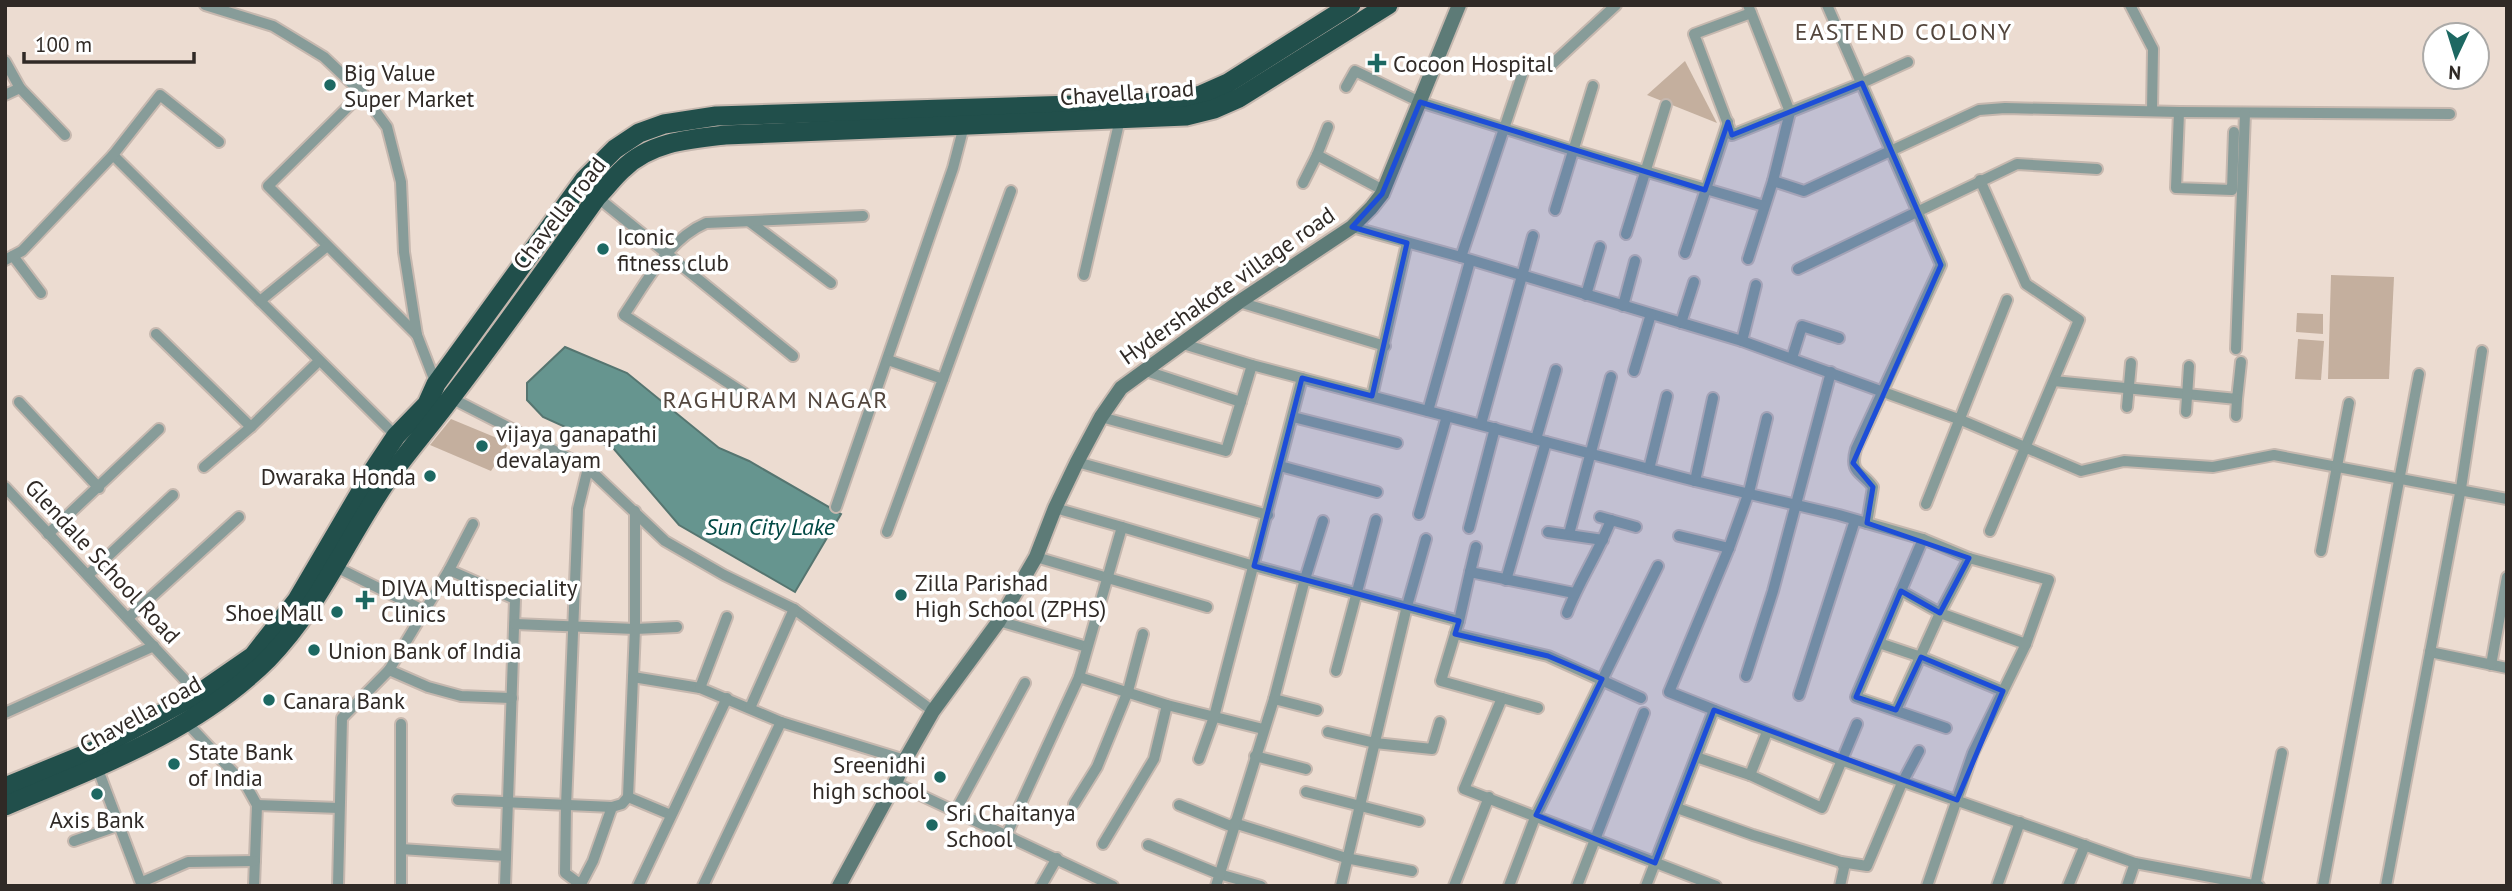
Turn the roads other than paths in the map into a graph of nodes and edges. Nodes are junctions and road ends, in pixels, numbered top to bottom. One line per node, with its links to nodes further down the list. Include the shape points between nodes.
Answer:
1 (205, 5): 17 (street, via 272,26 324,57)
2 (1351, 5): 26 (highway, Chavella road, via 1228,83 1201,95 1171,102)
3 (1388, 5): 27 (highway, Chavella road, via 1214,109 1186,116)
4 (1459, 5): 19 (street, Hydershakote village road)
5 (1616, 5): 12 (street)
6 (1827, 5): 13 (street)
7 (2130, 5): 21 (street, via 2153,49)
8 (1749, 9): 22 (street); 28 (street, via 1693,34)
9 (5, 61): 16 (street)
10 (1908, 62): 13 (street)
11 (1525, 66): 30 (street)
12 (1549, 67)
13 (1861, 83): 22 (street); 35 (street)
14 (1593, 86): 34 (street)
15 (1346, 87): 19 (street, via 1355,71)
16 (20, 88): 18 (street); 32 (street)
17 (362, 93): 56 (street, via 268,186); 79 (street, via 387,127 401,182 404,252)
18 (5, 95)
19 (1420, 102): 30 (street); 43 (street, Hydershakote village road)
20 (1666, 105): 39 (street)
21 (2152, 111): 23 (street); 35 (street, via 1979,110)
22 (1790, 112): 28 (street, via 1732,135); 41 (street)
23 (2179, 112): 24 (street); 31 (street, via 2176,188 2232,190)
24 (2245, 113): 25 (street); 84 (street)
25 (2450, 114)
26 (964, 117): 27 (highway, Chavella road); 46 (highway, Chavella road, via 687,139 640,155); 88 (street); 103 (highway, Chavella road, via 716,116 639,133 584,180)
27 (1119, 119): 65 (street)
28 (1728, 122): 44 (street)
29 (1328, 127): 37 (street)
30 (1506, 127): 34 (street); 61 (street)
31 (2234, 132)
32 (65, 135)
33 (219, 142): 36 (street, via 160,95)
34 (1573, 150): 39 (street); 48 (street)
35 (1892, 150): 41 (street, via 1804,191); 49 (street)
36 (113, 155): 60 (street, via 22,251); 73 (street)
37 (1317, 155): 42 (street); 43 (street)
38 (2097, 169): 40 (street, via 2017,164)
39 (1645, 172): 44 (street); 53 (street)
40 (1980, 180): 49 (street); 102 (street, via 2026,284 2079,320)
41 (1773, 181): 47 (street)
42 (1303, 183)
43 (1383, 190): 52 (street, Hydershakote village road)
44 (1705, 190): 47 (street); 58 (street)
45 (1011, 191): 101 (street)
46 (597, 197): 59 (street); 109 (highway, Chavella road)
47 (1763, 206): 62 (street)
48 (1555, 210)
49 (1919, 213): 64 (street); 105 (street, via 1941,265)
50 (863, 216): 51 (street)
51 (750, 222): 59 (street, via 706,223); 68 (street)
52 (1352, 227): 55 (street); 74 (street, Hydershakote village road)
53 (1626, 234)
54 (1533, 236): 66 (street)
55 (1407, 243): 61 (street); 83 (street)
56 (326, 247): 73 (street); 79 (street)
57 (1600, 247): 71 (street)
58 (1685, 253)
59 (665, 255): 86 (street); 114 (street, via 624,315)
60 (9, 258): 70 (street)
61 (1465, 259): 66 (street); 117 (street)
62 (1748, 259)
63 (1635, 261): 75 (street)
64 (1798, 269)
65 (1084, 275)
66 (1521, 276): 71 (street); 125 (street)
67 (1694, 282): 77 (street)
68 (831, 283)
69 (1756, 285): 81 (street)
70 (41, 293)
71 (1586, 295): 75 (street)
72 (2007, 300): 124 (street)
73 (260, 301): 89 (street)
74 (1239, 302): 82 (street, Hydershakote village road); 83 (street)
75 (1623, 306): 76 (street)
76 (1651, 314): 77 (street); 96 (street)
77 (1681, 323): 81 (street)
78 (156, 334): 126 (street)
79 (417, 335): 103 (street)
80 (1839, 338): 87 (street, via 1802,326)
81 (1742, 341): 87 (street)
82 (1180, 343): 92 (street); 94 (street, Hydershakote village road)
83 (1385, 346): 107 (street)
84 (2236, 349)
85 (2482, 351): 144 (street)
86 (793, 356)
87 (1792, 358): 97 (street)
88 (888, 360): 101 (street); 151 (street)
89 (320, 361): 126 (street); 129 (street)
90 (2241, 362): 111 (street)
91 (2131, 363): 104 (street)
92 (1252, 365): 100 (street); 113 (street)
93 (2189, 366): 106 (street)
94 (1143, 370): 113 (street); 122 (street, Hydershakote village road, via 1121,387)
95 (1556, 370): 130 (street)
96 (1634, 371)
97 (1831, 372): 105 (street); 150 (street)
98 (2419, 374): 140 (street)
99 (1611, 377): 133 (street)
100 (1302, 378): 107 (street); 119 (street)
101 (943, 379): 167 (street)
102 (2054, 382): 104 (street); 132 (street)
103 (436, 384): 129 (highway, Chavella road, via 426,404)
104 (2129, 389): 106 (street); 116 (street)
105 (1882, 390): 124 (street); 161 (street, via 1853,458 1855,470 1873,487)
106 (2187, 394): 111 (street); 118 (street)
107 (1372, 396): 117 (street)
108 (1667, 396): 139 (street)
109 (451, 398): 138 (street); 182 (highway, Chavella road, via 386,482)
110 (1713, 398): 141 (street)
111 (2238, 399): 121 (street)
112 (19, 402): 143 (street)
113 (1241, 402): 122 (street, via 1226,451)
114 (759, 403)
115 (2348, 403): 137 (street)
116 (2127, 407)
117 (1428, 411): 120 (street)
118 (2186, 412)
119 (1293, 416): 131 (street); 135 (street)
120 (1447, 416): 125 (street); 154 (street)
121 (2236, 416)
122 (1101, 417): 134 (street, Hydershakote village road)
123 (1767, 418): 146 (street)
124 (1961, 419): 132 (street); 149 (street)
125 (1481, 424): 127 (street)
126 (250, 427): 136 (street)
127 (1495, 428): 130 (street); 165 (street)
128 (159, 429): 143 (street)
129 (396, 436): 227 (highway, Chavella road, via 297,600 253,656)
130 (1541, 440): 133 (street); 189 (street)
131 (1397, 443)
132 (2027, 446): 137 (street, via 2081,471 2124,461 2213,467 2274,455); 166 (street)
133 (1590, 453): 139 (street); 170 (street)
134 (1077, 462): 152 (street, Hydershakote village road); 155 (street)
135 (1280, 466): 145 (street); 155 (street)
136 (204, 467)
137 (2337, 467): 140 (street); 177 (street)
138 (588, 468): 153 (street); 204 (street, via 578,509)
139 (1649, 469): 141 (street)
140 (2400, 478): 144 (street); 334 (street)
141 (1695, 481): 146 (street)
142 (5, 487): 169 (street, Glendale School Road)
143 (99, 488): 169 (street)
144 (2461, 488): 148 (street); 213 (street)
145 (1377, 492)
146 (1749, 492): 150 (street); 176 (street)
147 (173, 495): 185 (street)
148 (2507, 499)
149 (1926, 504)
150 (1796, 505): 161 (street); 219 (street)
151 (836, 507)
152 (1055, 508): 163 (street); 178 (street, Hydershakote village road)
153 (635, 511): 195 (street, via 665,541); 206 (street)
154 (1419, 514)
155 (1268, 515): 180 (street)
156 (239, 517): 200 (street)
157 (1600, 517): 159 (street)
158 (1376, 520): 192 (street)
159 (1611, 520): 164 (street); 174 (street)
160 (1323, 521): 188 (street)
161 (1861, 521): 173 (street); 228 (street)
162 (473, 524): 183 (street)
163 (1122, 527): 180 (street); 187 (street)
164 (1636, 527)
165 (1469, 528)
166 (1990, 531)
167 (887, 532)
168 (1548, 532): 170 (street)
169 (48, 534): 185 (street, Glendale School Road)
170 (1569, 534): 174 (street)
171 (1679, 536): 176 (street)
172 (1426, 539): 193 (street)
173 (1923, 539): 179 (street); 190 (street)
174 (1603, 540): 191 (street)
175 (1476, 547): 184 (street)
176 (1729, 548): 238 (street, via 1669,692)
177 (2321, 551)
178 (1036, 557): 187 (street); 201 (street, Hydershakote village road)
179 (1969, 558): 198 (street); 210 (street, via 2049,580)
180 (1254, 566): 188 (street); 243 (street)
181 (1658, 566): 222 (street)
182 (336, 567): 196 (street); 244 (highway, Chavella road, via 268,658)
183 (449, 570): 196 (street); 203 (street, via 515,599)
184 (1470, 572): 189 (street); 202 (street)
185 (88, 575): 200 (street, Glendale School Road)
186 (2507, 577): 215 (street)
187 (1106, 578): 194 (street); 212 (street)
188 (1305, 579): 192 (street); 233 (street)
189 (1506, 580): 191 (street)
190 (1901, 591): 198 (street); 209 (street)
191 (1574, 593): 197 (street)
192 (1357, 594): 193 (street); 218 (street)
193 (1407, 606): 202 (street); 253 (street)
194 (1207, 607)
195 (794, 609): 235 (street); 240 (street)
196 (425, 611): 217 (street)
197 (1567, 613)
198 (1940, 613): 210 (street); 214 (street)
199 (727, 617): 224 (street)
200 (128, 618): 211 (street, Glendale School Road)
201 (999, 621): 212 (street); 240 (street, Hydershakote village road)
202 (1459, 621): 208 (street)
203 (514, 624): 204 (street); 229 (street)
204 (574, 627): 206 (street); 278 (street)
205 (677, 627): 206 (street)
206 (635, 629): 220 (street)
207 (1143, 634): 225 (street)
208 (1455, 634): 222 (street, via 1548,656); 231 (street, via 1441,681)
209 (1879, 643): 214 (street); 239 (street, via 1856,697)
210 (2025, 644): 226 (street)
211 (154, 646): 227 (street, Glendale School Road); 241 (street)
212 (1087, 647): 221 (street)
213 (2430, 652): 215 (street); 335 (street)
214 (1921, 657): 226 (street); 239 (street)
215 (2491, 665): 216 (street)
216 (2507, 668)
217 (389, 670): 229 (street, via 461,696); 280 (street, via 342,718)
218 (1336, 671)
219 (1745, 676)
220 (633, 677): 224 (street); 268 (street)
221 (1079, 677): 225 (street); 289 (street)
222 (1602, 679): 232 (street); 284 (street)
223 (1025, 682): 282 (street)
224 (700, 688): 230 (street)
225 (1128, 691): 234 (street); 273 (street, via 1097,767)
226 (2003, 691): 271 (street, via 1973,753)
227 (198, 694): 266 (highway, Chavella road, via 93,751)
228 (1798, 695)
229 (512, 698): 272 (street)
230 (727, 698): 235 (street); 283 (street)
231 (1502, 698): 236 (street); 269 (street, via 1464,789)
232 (1642, 698)
233 (1274, 699): 237 (street); 249 (street)
234 (1167, 705): 243 (street); 292 (street, via 1154,759)
235 (750, 708): 245 (street)
236 (1538, 708)
237 (1317, 710)
238 (1714, 710): 252 (street); 257 (street)
239 (1896, 710): 250 (street)
240 (933, 711): 259 (street, Hydershakote village road)
241 (5, 713)
242 (1644, 713): 290 (street)
243 (1214, 717): 249 (street); 258 (street)
244 (186, 722): 261 (highway, Chavella road); 275 (street, via 247,787)
245 (781, 722): 259 (street); 315 (street)
246 (1440, 722): 253 (street, via 1432,749)
247 (401, 724): 295 (street)
248 (1857, 724): 260 (street)
249 (1263, 729): 256 (street)
250 (1946, 729)
251 (1328, 732): 253 (street)
252 (1767, 732): 260 (street); 263 (street)
253 (1375, 743): 276 (street)
254 (1919, 751): 265 (street)
255 (2283, 753): 309 (street)
256 (1255, 756): 262 (street); 288 (street)
257 (1696, 757): 263 (street); 281 (street)
258 (1199, 759)
259 (905, 760): 264 (street, Hydershakote village road)
260 (1841, 760): 263 (street, via 1822,808); 265 (street)
261 (97, 767): 277 (highway, Chavella road); 287 (street)
262 (1306, 769)
263 (1750, 775)
264 (895, 783): 282 (street); 316 (street, Hydershakote village road)
265 (1902, 783): 271 (street); 300 (street, via 1867,866)
266 (5, 787)
267 (1306, 792): 276 (street)
268 (628, 797): 279 (street); 283 (street)
269 (1489, 797): 284 (street); 323 (street)
270 (458, 800): 272 (street)
271 (1957, 800): 286 (street); 329 (street)
272 (507, 803): 278 (street); 296 (street)
273 (1074, 804)
274 (1180, 804): 288 (street)
275 (257, 805): 280 (street); 299 (street)
276 (1359, 805): 285 (street); 298 (street)
277 (5, 806)
278 (566, 806): 279 (street); 308 (street, via 565,873)
279 (612, 807): 308 (street)
280 (339, 808): 311 (street)
281 (1677, 808): 300 (street); 301 (street)
282 (955, 812): 289 (street)
283 (671, 815): 314 (street)
284 (1536, 815): 290 (street); 324 (street)
285 (1419, 821)
286 (2020, 822): 294 (street); 330 (street)
287 (120, 825): 291 (street); 307 (street)
288 (1234, 825): 298 (street); 306 (street)
289 (1006, 836): 297 (street)
290 (1595, 838): 301 (street); 325 (street)
291 (74, 841)
292 (1103, 844)
293 (1148, 845): 306 (street)
294 (2085, 845): 302 (street); 331 (street)
295 (401, 849): 296 (street); 312 (street)
296 (506, 856): 313 (street)
297 (1057, 858): 305 (street); 317 (street)
298 (1346, 858): 303 (street); 322 (street)
299 (256, 861): 307 (street, via 188,862); 310 (street)
300 (1840, 862): 328 (street, via 1844,868)
301 (1655, 863): 326 (street); 327 (street)
302 (2135, 863): 304 (street); 332 (street)
303 (1412, 872)
304 (2191, 873): 309 (street); 333 (street)
305 (1086, 874): 318 (street); 319 (street)
306 (1219, 874): 320 (street); 321 (street)
307 (142, 884)
308 (580, 885)
309 (2257, 885)
310 (254, 886)
311 (338, 886)
312 (401, 886)
313 (505, 886)
314 (638, 886)
315 (703, 886)
316 (839, 886)
317 (1041, 886)
318 (1080, 886)
319 (1113, 886)
320 (1216, 886)
321 (1261, 886)
322 (1340, 886)
323 (1454, 886)
324 (1509, 886)
325 (1577, 886)
326 (1646, 886)
327 (1716, 886)
328 (1840, 886)
329 (1927, 886)
330 (1997, 886)
331 (2068, 886)
332 (2127, 886)
333 (2189, 886)
334 (2323, 886)
335 (2386, 886)

